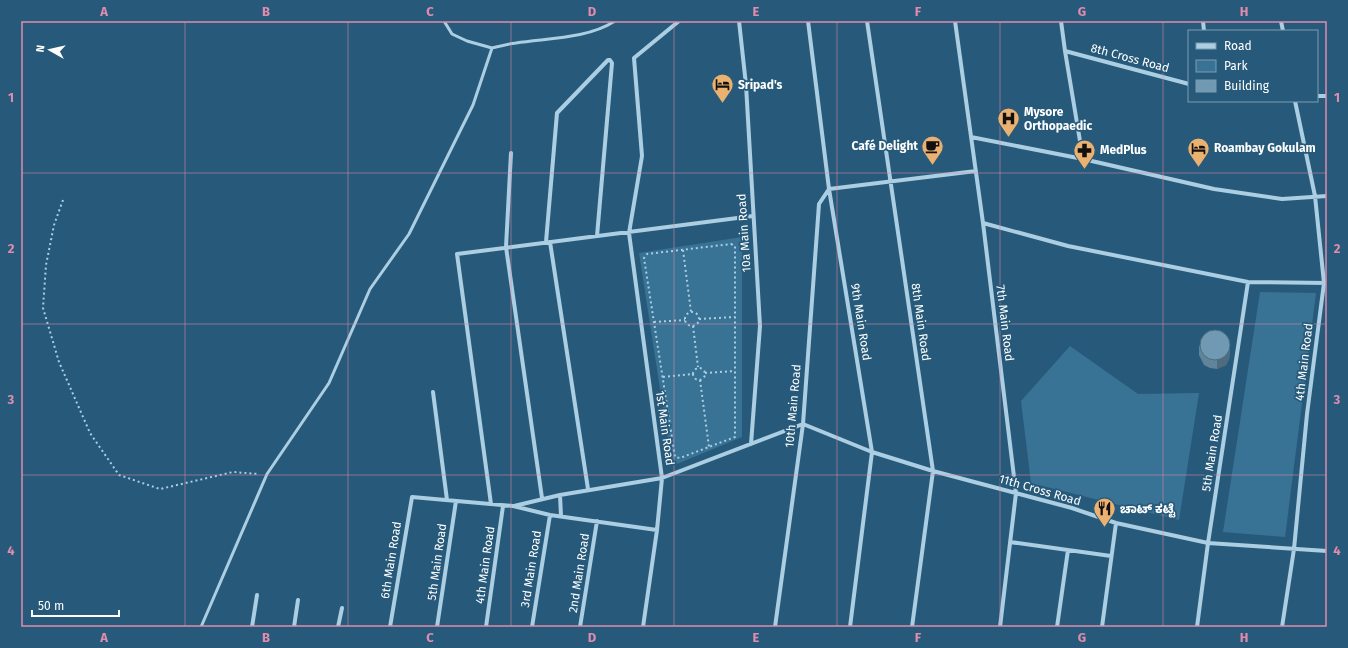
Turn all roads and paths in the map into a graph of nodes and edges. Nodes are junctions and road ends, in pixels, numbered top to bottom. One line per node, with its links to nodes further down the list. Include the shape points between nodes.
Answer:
1 (444, 21): 9 (lane, via 452,34)
2 (615, 21): 9 (lane, via 598,30)
3 (679, 21): 24 (street, 1st Main Road, via 634,58 642,156)
4 (739, 21): 22 (street, 10a Main Road, via 746,85)
5 (808, 21): 18 (street, 9th Main Road)
6 (867, 21): 17 (street, 8th Main Road)
7 (955, 21): 13 (street, 7th Main Road)
8 (1061, 21): 10 (street)
9 (492, 48): 49 (lane, via 473,105 410,234 370,289 329,384)
10 (1065, 51): 11 (street, 8th Cross Road); 15 (street)
11 (1188, 84)
12 (1295, 102): 19 (street, 4th Main Road)
13 (971, 137): 15 (street); 16 (street, 7th Main Road)
14 (511, 153): 27 (street)
15 (1083, 159): 19 (street, via 1214,189 1282,199)
16 (976, 170): 17 (street); 23 (street, 7th Main Road)
17 (890, 181): 18 (street); 48 (street, 8th Main Road)
18 (829, 189): 44 (street, 10th Main Road, via 819,204); 47 (street, 9th Main Road)
19 (1314, 196): 20 (street); 30 (street, 4th Main Road)
20 (1327, 196)
21 (63, 200): 49 (path, via 54,225 46,265 43,308 59,362 90,433 120,475 160,489 233,472)
22 (753, 216): 24 (street); 45 (street, 10a Main Road, via 760,326)
23 (983, 223): 29 (street, via 1068,246); 52 (street, 7th Main Road)
24 (629, 233): 25 (street); 50 (street, 1st Main Road)
25 (597, 236): 26 (street); 26 (street, via 612,63 610,60 557,113)
26 (548, 242): 27 (street); 51 (street)
27 (506, 247): 54 (street); 57 (street, via 457,254)
28 (683, 250): 31 (path); 32 (path, via 731,244 734,246); 35 (path, via 647,254 644,258)
29 (1248, 282): 30 (street); 66 (street, 5th Main Road)
30 (1326, 283): 67 (street, 4th Main Road, via 1307,414)
31 (691, 312): 33 (path, via 696,313); 34 (path, via 686,315)
32 (735, 317): 33 (path); 38 (path)
33 (699, 319): 36 (path)
34 (685, 320): 35 (path); 36 (path)
35 (654, 322): 41 (path)
36 (693, 326): 37 (path)
37 (698, 367): 39 (path); 40 (path)
38 (735, 371): 39 (path); 46 (path, via 735,437)
39 (705, 373): 42 (path, via 704,378)
40 (693, 374): 41 (path); 42 (path, via 695,379)
41 (663, 377): 46 (path, via 675,457 680,458)
42 (700, 380): 46 (path)
43 (433, 392): 55 (street)
44 (803, 424): 45 (street); 47 (street, 11th Cross Road); 84 (street, 10th Main Road)
45 (751, 444): 50 (street)
46 (708, 447)
47 (872, 452): 48 (street, 11th Cross Road); 85 (street, 9th Main Road)
48 (933, 471): 52 (street, 11th Cross Road); 86 (street, 8th Main Road)
49 (266, 474): 74 (lane)
50 (662, 478): 51 (street); 64 (street, 1st Main Road)
51 (588, 489): 53 (street)
52 (1016, 493): 63 (street, 11th Cross Road); 65 (street, 7th Main Road)
53 (560, 495): 54 (street); 61 (street)
54 (542, 498): 59 (street)
55 (446, 500): 56 (street); 78 (street, 6th Main Road, via 412,497)
56 (456, 501): 57 (street); 79 (street, 5th Main Road)
57 (491, 504): 58 (street)
58 (503, 506): 59 (street); 80 (street, 4th Main Road)
59 (513, 506): 60 (street)
60 (550, 515): 61 (street); 81 (street, 3rd Main Road)
61 (561, 516): 62 (street)
62 (596, 521): 64 (street); 82 (street, 2nd Main Road)
63 (1116, 523): 66 (street, 11th Cross Road); 70 (street)
64 (657, 530): 83 (street, 1st Main Road)
65 (1010, 542): 68 (street); 87 (street, 7th Main Road)
66 (1208, 543): 67 (street, 11th Cross Road); 90 (street, 5th Main Road)
67 (1294, 549): 69 (street, 11th Cross Road); 91 (street, 4th Main Road)
68 (1068, 550): 70 (street); 88 (street)
69 (1327, 551)
70 (1111, 556): 89 (street)
71 (257, 595): 75 (street)
72 (298, 600): 76 (street)
73 (342, 608): 77 (street)
74 (201, 627)
75 (252, 627)
76 (294, 627)
77 (338, 627)
78 (390, 627)
79 (437, 627)
80 (486, 627)
81 (532, 627)
82 (580, 627)
83 (643, 627)
84 (776, 627)
85 (850, 627)
86 (912, 627)
87 (1000, 627)
88 (1058, 627)
89 (1102, 627)
90 (1197, 627)
91 (1282, 627)

